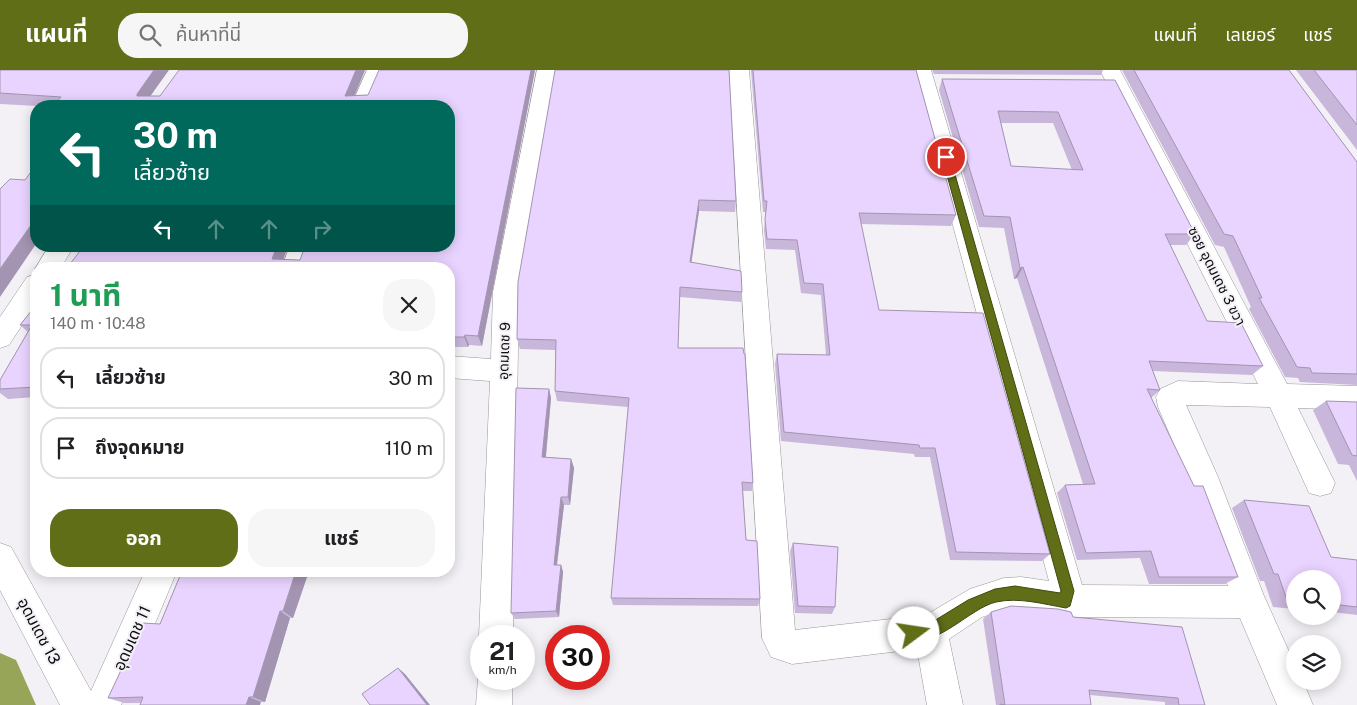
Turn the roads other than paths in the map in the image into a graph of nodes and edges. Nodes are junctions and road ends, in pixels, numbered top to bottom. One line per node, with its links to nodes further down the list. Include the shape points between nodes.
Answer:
1 (377, 70): 6 (street)
2 (547, 70): 10 (street, อุดมเดช 9, via 506,292)
3 (739, 70): 19 (street, via 779,638 783,645 792,647)
4 (930, 78): 16 (street, via 1068,591)
5 (1108, 79): 11 (street, ซอย อุดมเดช 3 ขวา)
6 (364, 100)
7 (30, 293): 8 (street)
8 (0, 338)
9 (455, 367): 10 (street)
10 (504, 371): 18 (street, อุดมเดช 9)
11 (1280, 397): 12 (street); 13 (street, ซอย อุดมเดช 3 ขวา); 17 (street, via 1178,393 1170,397)
12 (1357, 398)
13 (1320, 484)
14 (0, 558): 21 (street, อุดมเดช 13)
15 (159, 577): 22 (street, อุดมเดช 11)
16 (1066, 601): 17 (street); 19 (street, via 1015,593 995,596 973,605)
17 (1250, 602): 25 (street)
18 (496, 625)
19 (931, 631): 24 (street)
20 (495, 690): 23 (street)
21 (79, 705)
22 (103, 705)
23 (494, 705)
24 (945, 705)
25 (1295, 705)

